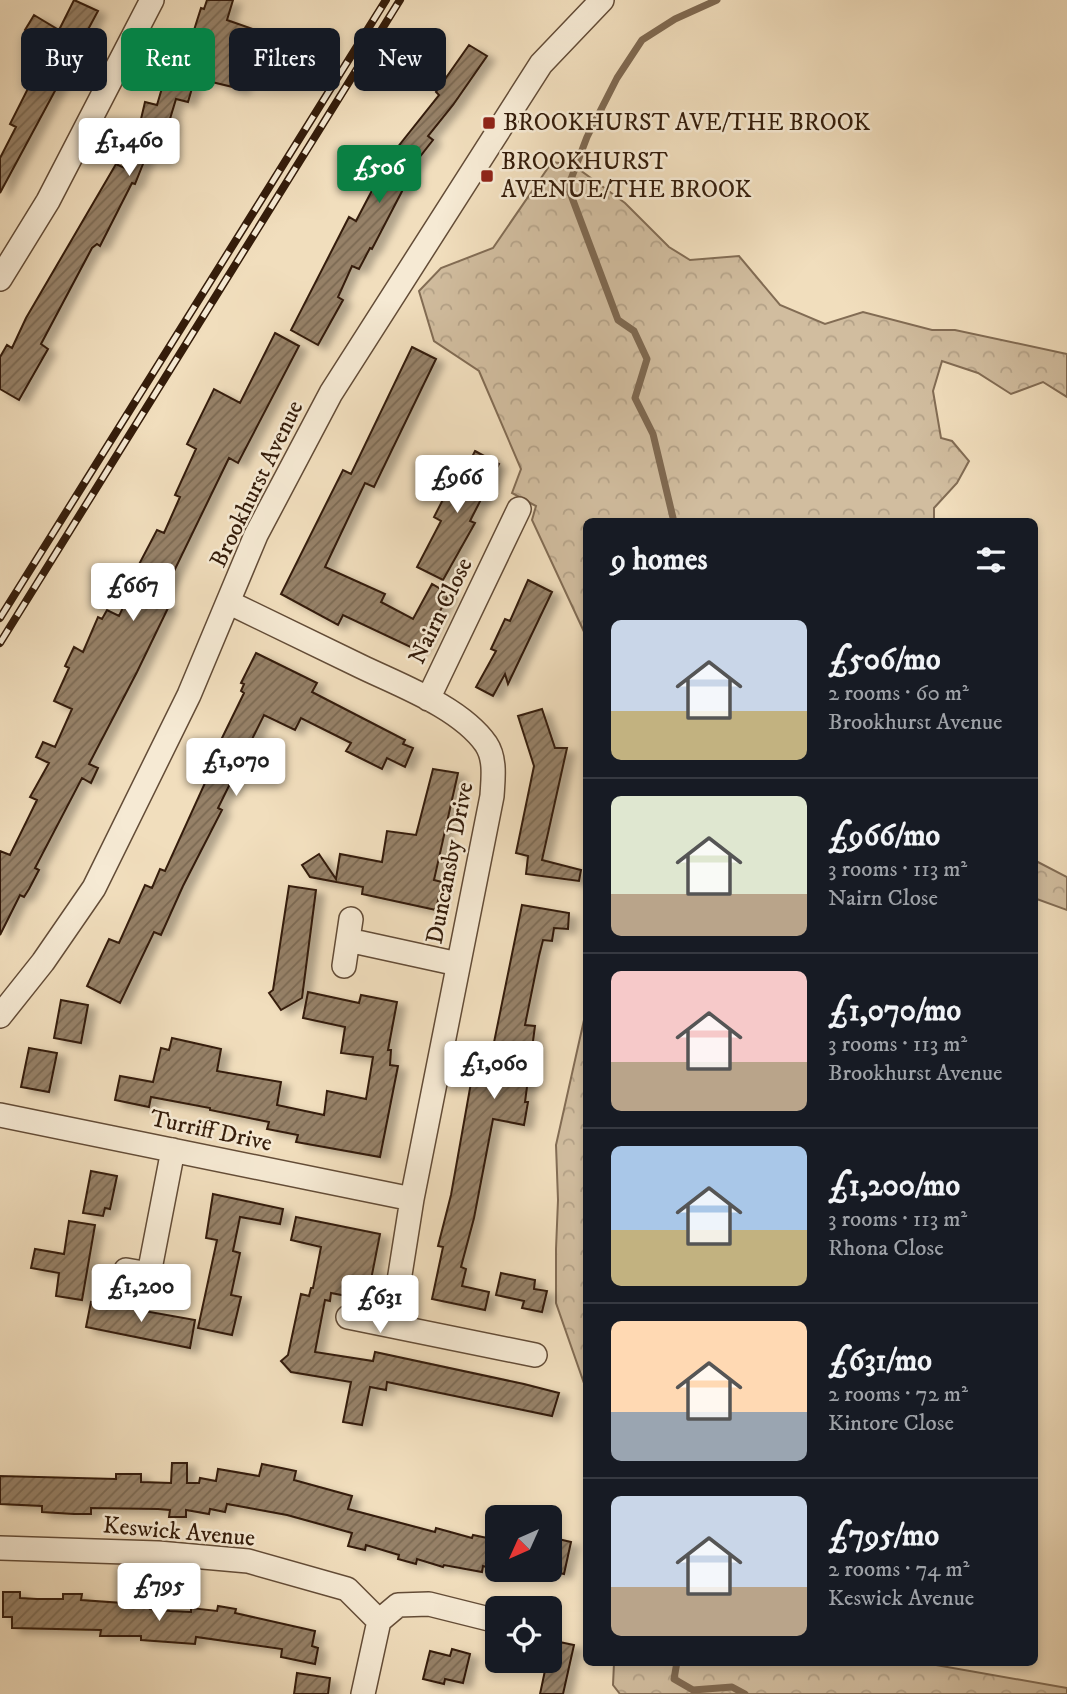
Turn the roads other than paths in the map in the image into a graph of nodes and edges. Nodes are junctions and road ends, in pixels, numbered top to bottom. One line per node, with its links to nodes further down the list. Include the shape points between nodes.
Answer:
1 (152, 0): 3 (street, via 48,201)
2 (602, 0): 5 (street, Brookhurst Avenue, via 541,64 331,393 256,535)
3 (0, 279)
4 (519, 509): 6 (street, Nairn Close)
5 (230, 603): 6 (street, Duncansby Drive); 9 (street, Brookhurst Avenue, via 94,888)
6 (428, 699): 7 (street, Duncansby Drive, via 475,732 487,746 494,771)
7 (458, 964): 8 (street, via 349,930); 12 (street, Duncansby Drive)
8 (344, 966)
9 (0, 1016)
10 (0, 1115): 11 (street, Turriff Drive)
11 (173, 1150): 12 (street, Turriff Drive); 14 (street)
12 (412, 1199): 17 (street, Duncansby Drive)
13 (126, 1270): 14 (street)
14 (149, 1274): 15 (street)
15 (172, 1279)
16 (348, 1317): 17 (street)
17 (392, 1325): 18 (street)
18 (535, 1355)
19 (0, 1548): 21 (street, Keswick Avenue, via 248,1561 347,1590)
20 (485, 1618): 21 (street, via 429,1604 398,1605)
21 (379, 1621): 22 (street)
22 (363, 1694)

